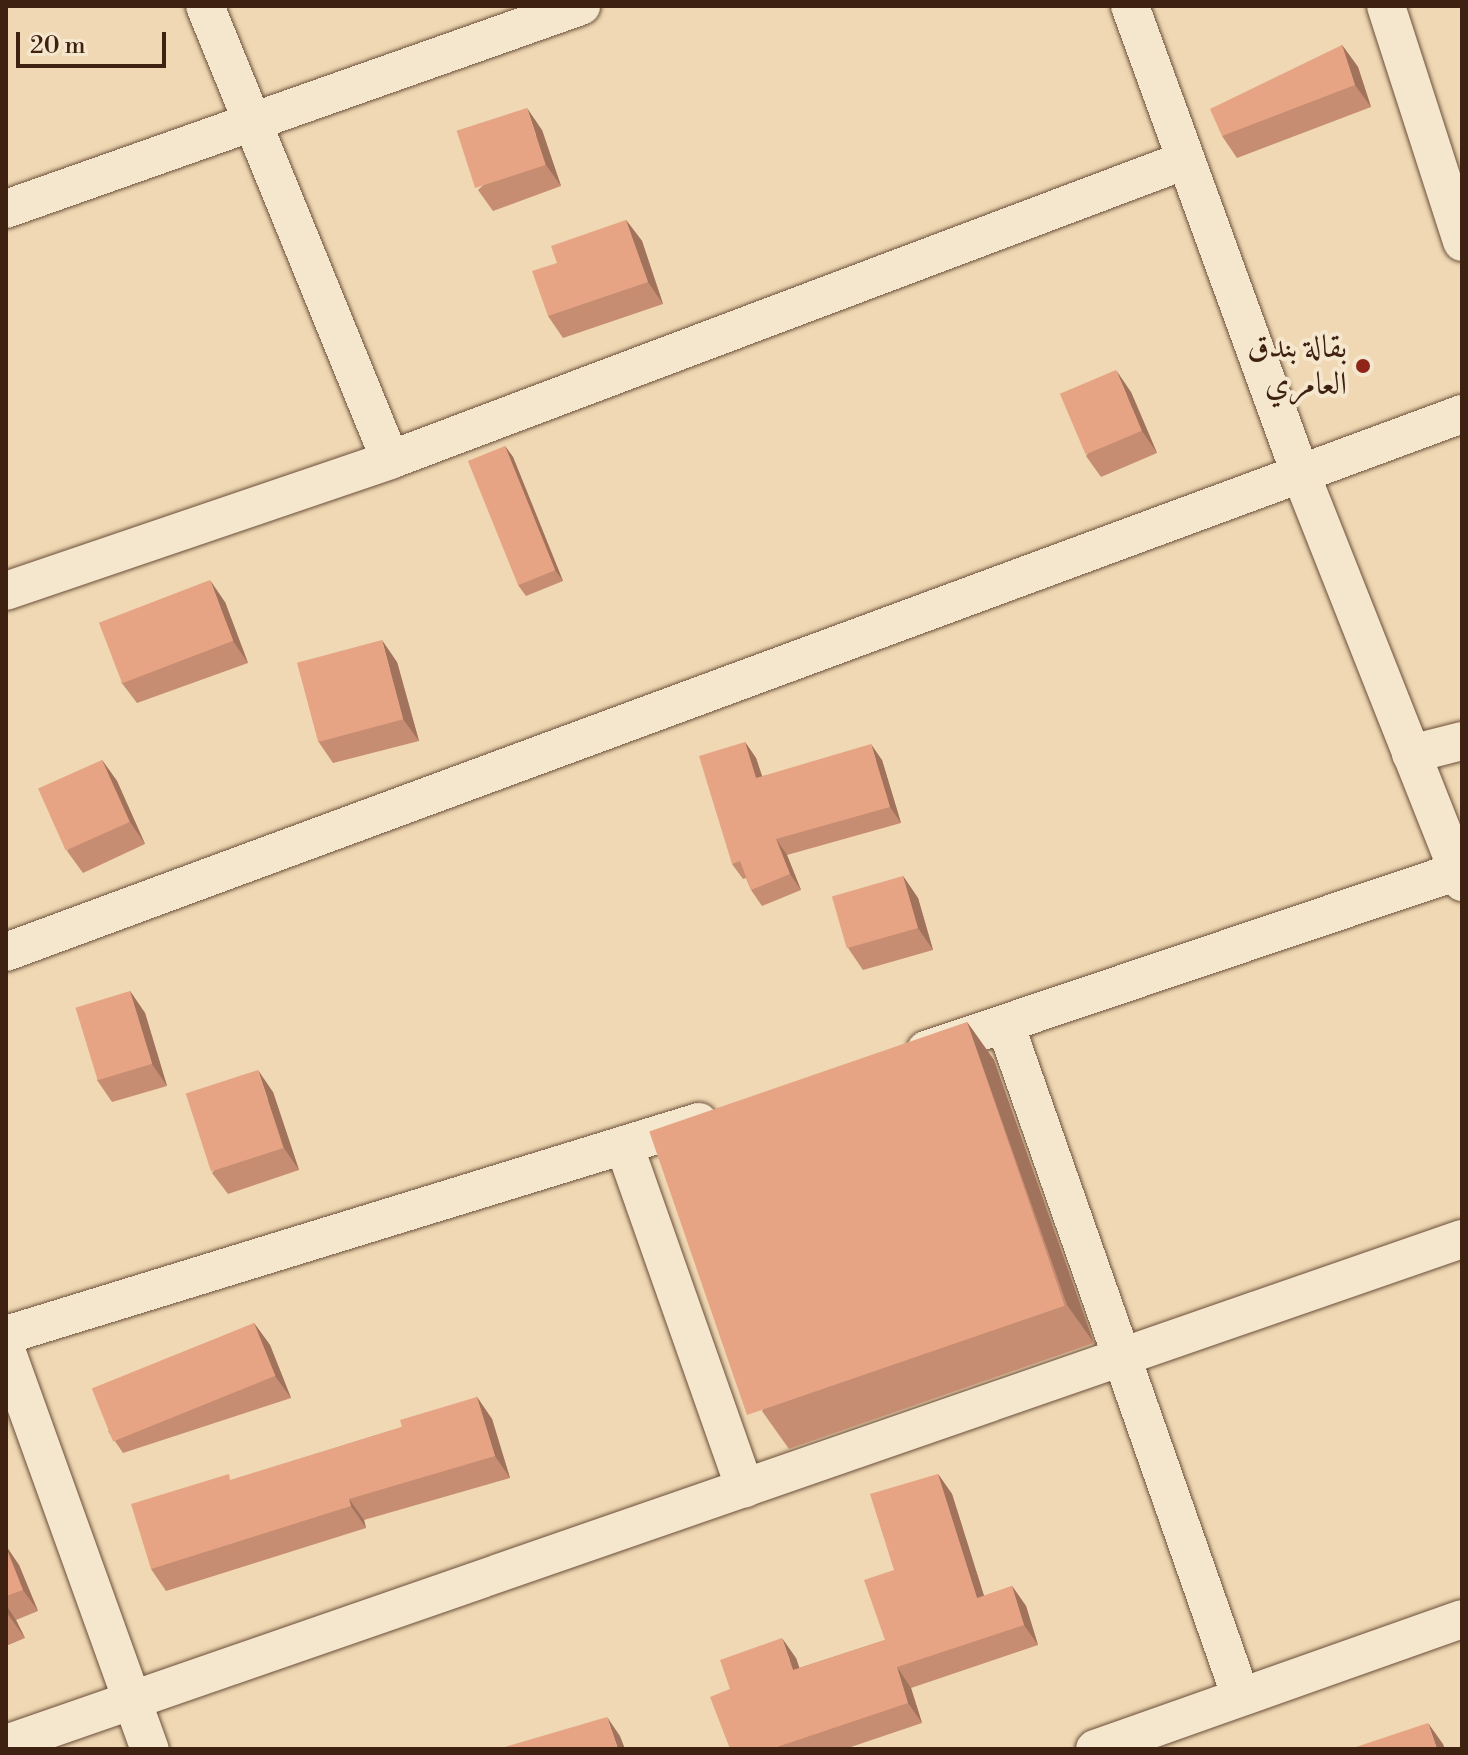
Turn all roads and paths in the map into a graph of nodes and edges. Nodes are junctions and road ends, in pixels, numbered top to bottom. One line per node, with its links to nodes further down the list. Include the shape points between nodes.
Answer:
1 (205, 6): 5 (street)
2 (581, 6): 5 (street)
3 (1130, 6): 6 (street)
4 (1386, 6): 8 (street)
5 (250, 122): 7 (street); 10 (street)
6 (1183, 161): 10 (street); 11 (street)
7 (6, 209)
8 (1462, 242)
9 (1462, 414): 11 (street)
10 (390, 460): 12 (street)
11 (1300, 472): 14 (street); 16 (street)
12 (6, 591)
13 (1462, 741): 14 (street)
14 (1411, 754): 15 (street)
15 (1460, 877): 17 (street)
16 (6, 952)
17 (1005, 1024): 18 (street); 24 (street)
18 (893, 1061)
19 (731, 1112): 20 (street)
20 (624, 1145): 22 (street); 25 (street)
21 (1462, 1239): 24 (street)
22 (6, 1335)
23 (6, 1350): 28 (street)
24 (1124, 1356): 25 (street); 27 (street)
25 (745, 1488): 28 (street)
26 (1462, 1619): 27 (street)
27 (1241, 1697): 31 (street)
28 (133, 1698): 29 (street); 30 (street)
29 (6, 1744)
30 (150, 1749)
31 (1095, 1749)

